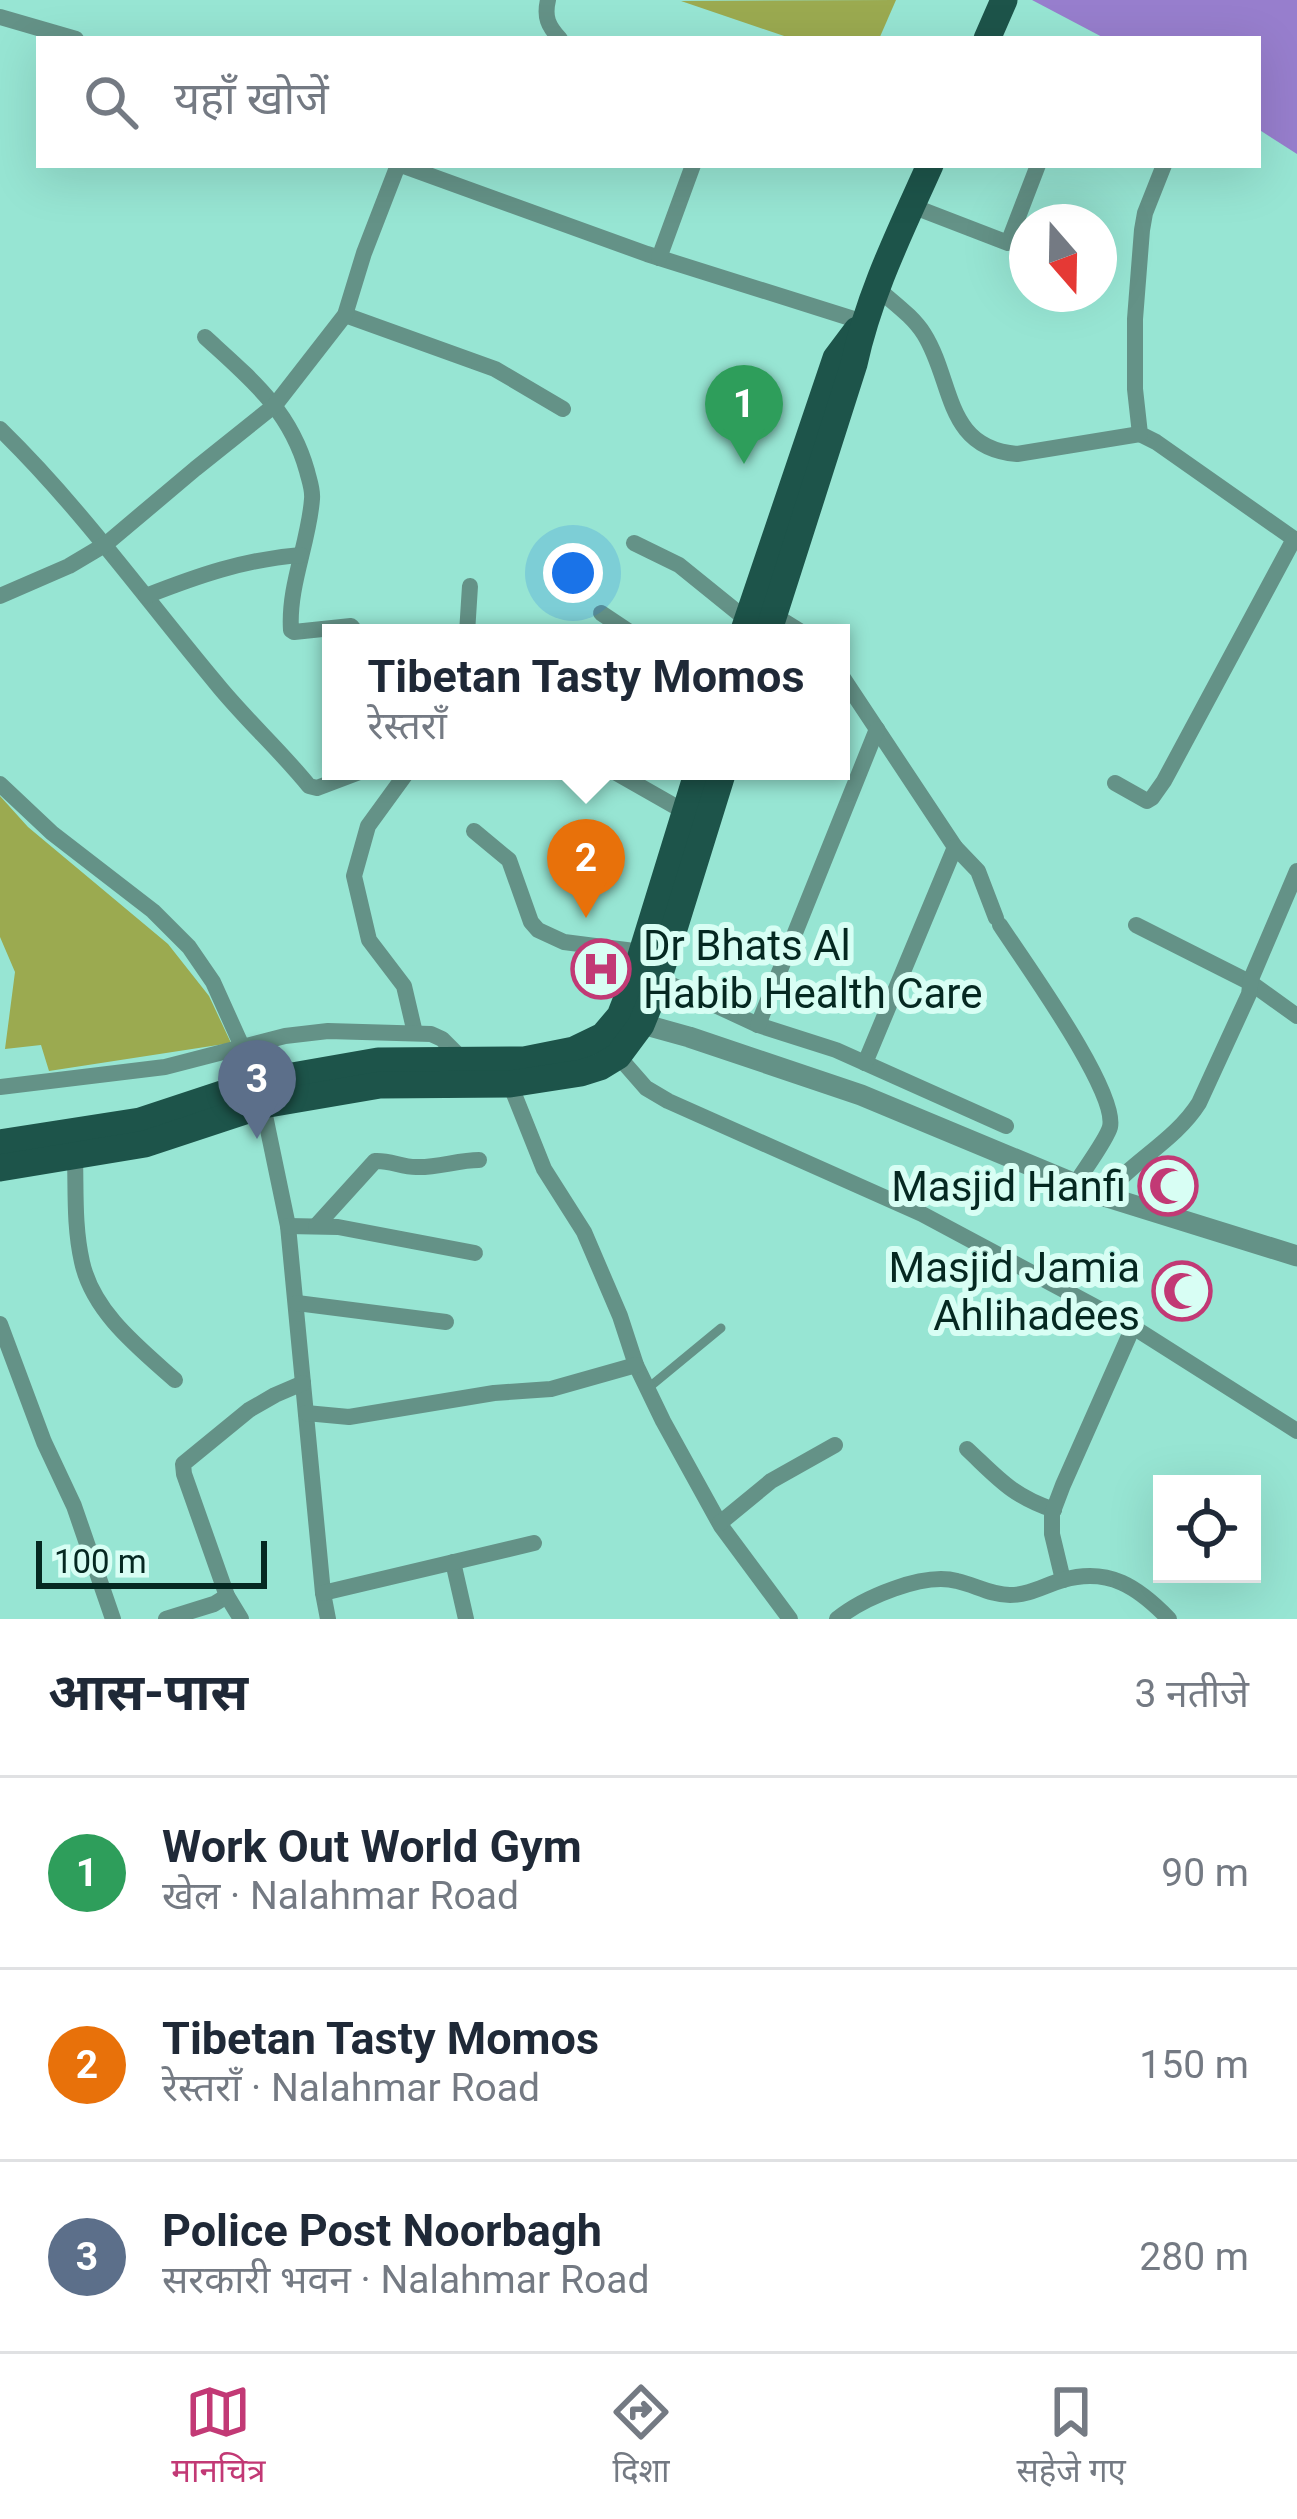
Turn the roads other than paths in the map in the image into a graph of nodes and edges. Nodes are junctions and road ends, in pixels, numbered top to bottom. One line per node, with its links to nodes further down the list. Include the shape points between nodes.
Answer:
1 (548, 0): 5 (street, via 545,14)
2 (1004, 0): 6 (main road)
3 (0, 17): 4 (street)
4 (66, 36)
5 (557, 36)
6 (987, 36)
7 (398, 168): 16 (street)
8 (407, 168): 14 (street)
9 (692, 168): 14 (street)
10 (929, 168): 13 (main road)
11 (1037, 168): 13 (street, via 1008,243)
12 (1163, 168): 22 (street, via 1140,253)
13 (912, 206): 15 (main road)
14 (659, 258): 17 (street)
15 (876, 287): 17 (main road); 22 (street, via 920,328 953,409 984,448 1017,454)
16 (346, 315): 19 (street); 20 (street, via 495,369)
17 (863, 322): 34 (main road)
18 (206, 338): 19 (street)
19 (275, 405): 25 (street); 26 (street, via 293,430 312,489)
20 (563, 409)
21 (0, 429): 25 (street)
22 (1140, 434): 23 (street)
23 (1296, 540): 43 (street, via 1152,798)
24 (634, 543): 33 (street, via 679,565)
25 (106, 544): 28 (street); 29 (street)
26 (301, 555): 29 (street, via 232,565); 35 (street, via 291,630)
27 (470, 586): 31 (street)
28 (0, 596)
29 (146, 596): 38 (street, via 309,786)
30 (601, 613): 32 (street)
31 (468, 624)
32 (618, 624)
33 (757, 624)
34 (758, 624)
35 (322, 629)
36 (850, 687): 37 (street)
37 (877, 729): 47 (street); 55 (street)
38 (338, 780)
39 (401, 780): 56 (street, via 368,826 354,876 369,940 404,986)
40 (629, 780): 45 (street)
41 (695, 780): 45 (main road)
42 (720, 780): 51 (main road)
43 (1115, 783)
44 (0, 784): 57 (street, via 189,947)
45 (685, 812): 50 (main road)
46 (474, 831): 50 (street, via 509,860 538,930)
47 (955, 847): 60 (street); 69 (street, via 978,871 998,922 1091,1064 1110,1127)
48 (1297, 872): 52 (street)
49 (1136, 926): 52 (street)
50 (642, 952): 54 (main road)
51 (659, 979): 54 (main road); 55 (street)
52 (1251, 983): 53 (street); 70 (street, via 1190,1117)
53 (1297, 1016)
54 (630, 1021): 58 (main road); 59 (main road, via 574,1050); 69 (street, via 861,1095)
55 (758, 1025): 60 (street)
56 (415, 1033): 57 (street, via 328,1031); 59 (street, via 442,1039)
57 (244, 1048): 62 (street); 63 (street)
58 (618, 1056): 61 (main road, via 581,1073); 78 (street, via 668,1101 922,1214)
59 (464, 1060): 63 (main road, via 378,1061)
60 (865, 1063): 64 (street)
61 (510, 1084): 63 (main road); 80 (street, via 544,1169 584,1232)
62 (0, 1088)
63 (261, 1093): 65 (main road); 66 (main road, via 145,1144); 71 (street)
64 (1006, 1126)
65 (0, 1143)
66 (75, 1156): 68 (main road); 81 (street, via 83,1267 122,1331)
67 (479, 1160): 72 (street, via 425,1167 375,1161)
68 (0, 1168)
69 (1076, 1183): 70 (street)
70 (1104, 1196): 74 (street)
71 (288, 1226): 72 (street); 75 (street)
72 (316, 1226): 73 (street)
73 (475, 1253)
74 (1297, 1256)
75 (297, 1303): 76 (street); 82 (street)
76 (446, 1322)
77 (0, 1324): 95 (street)
78 (1133, 1327): 85 (street); 88 (street)
79 (721, 1328): 83 (lane)
80 (636, 1365): 83 (street); 84 (street, via 551,1389 349,1417)
81 (175, 1380)
82 (303, 1383): 84 (street); 94 (street, via 249,1410 183,1464)
83 (647, 1389): 89 (street)
84 (307, 1413): 93 (street)
85 (1297, 1431)
86 (835, 1445): 89 (street)
87 (967, 1448): 88 (street, via 1019,1496)
88 (1054, 1510): 92 (street)
89 (719, 1523): 100 (street)
90 (534, 1543): 91 (street)
91 (453, 1562): 93 (street); 99 (street)
92 (1063, 1580): 101 (street, via 1015,1595 928,1580 865,1600); 102 (street, via 1107,1576)
93 (323, 1593): 98 (street)
94 (227, 1596): 96 (street); 97 (street)
95 (113, 1619)
96 (166, 1619)
97 (241, 1619)
98 (328, 1619)
99 (466, 1619)
100 (790, 1619)
101 (837, 1619)
102 (1169, 1619)

